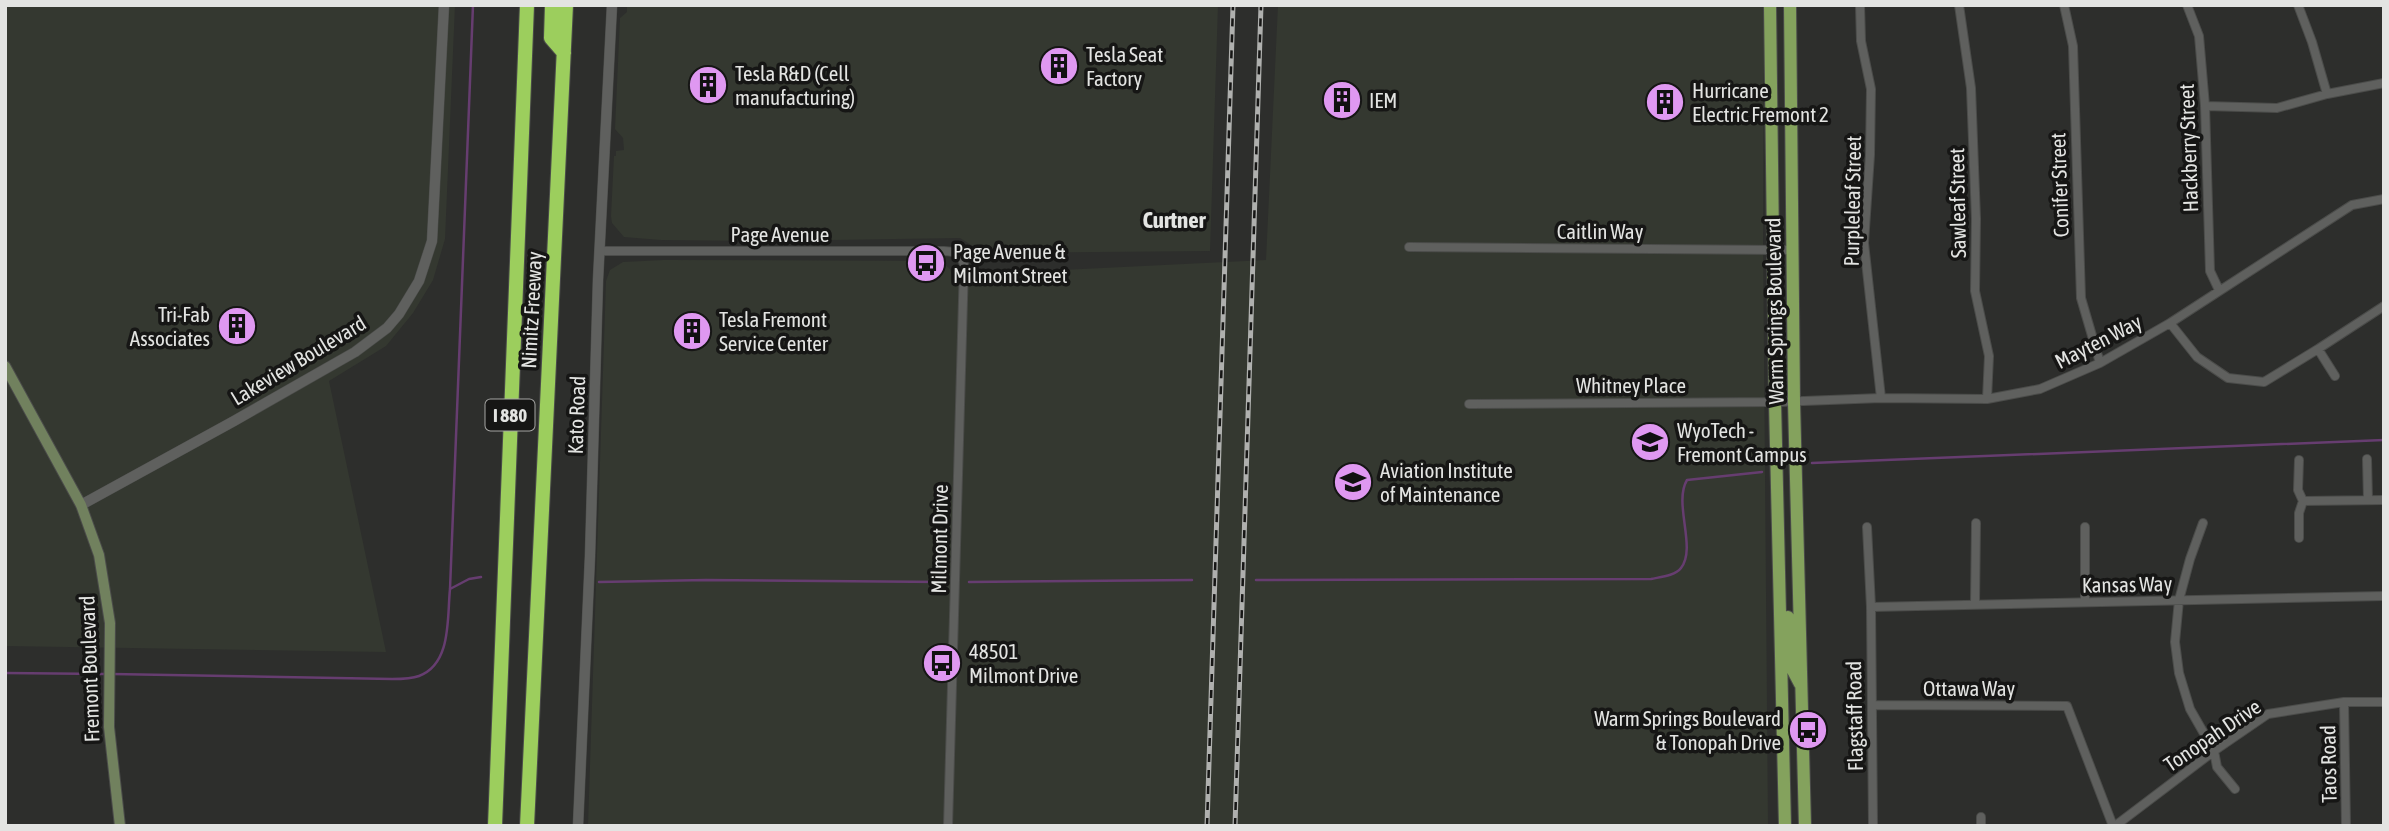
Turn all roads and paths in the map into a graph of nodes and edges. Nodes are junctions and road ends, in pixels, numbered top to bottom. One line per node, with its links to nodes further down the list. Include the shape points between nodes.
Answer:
1 (444, 5): 40 (street, Lakeview Boulevard, via 432,241 405,307 387,328 355,352)
2 (527, 5): 59 (highway, Nimitz Freeway / I 880)
3 (552, 5): 13 (highway, I 880, via 551,38)
4 (566, 5): 13 (highway, Nimitz Freeway / I 880)
5 (612, 5): 21 (street, Kato Road)
6 (1770, 5): 19 (main road, Warm Springs Boulevard)
7 (1790, 5): 20 (main road, Warm Springs Boulevard)
8 (1860, 5): 30 (street, Purpleleaf Street, via 1861,41 1871,89 1864,243)
9 (1959, 5): 31 (street, Sawleaf Street, via 1971,88 1975,291 1989,356)
10 (2064, 5): 27 (street, Conifer Street, via 2073,46 2081,298)
11 (2187, 5): 16 (street, Hackberry Street, via 2199,36)
12 (2298, 5): 15 (street)
13 (564, 54): 60 (highway, Nimitz Freeway / I 880)
14 (2384, 83): 15 (street)
15 (2326, 94): 16 (street, via 2277,108)
16 (2206, 106): 23 (street, Hackberry Street, via 2210,271)
17 (2384, 199): 23 (street, Mayten Way, via 2352,205)
18 (1409, 247): 19 (street, Caitlin Way)
19 (1773, 250): 20 (street, Caitlin Way); 32 (main road, Warm Springs Boulevard)
20 (1792, 250): 33 (main road, Warm Springs Boulevard)
21 (599, 251): 22 (street, Page Avenue, via 944,251); 61 (street, Kato Road)
22 (959, 255): 62 (street, Milmont Drive, via 964,265)
23 (2219, 290): 25 (street, Mayten Way)
24 (2384, 306): 26 (street)
25 (2170, 323): 26 (street, via 2197,357 2228,378 2264,382); 27 (street, Mayten Way)
26 (2318, 349): 29 (street)
27 (2100, 363): 31 (street, Mayten Way, via 2040,390)
28 (5, 366): 40 (main road, Fremont Boulevard)
29 (2335, 376)
30 (1881, 398): 31 (street, Mayten Way); 33 (street, Mayten Way)
31 (1987, 399)
32 (1775, 402): 33 (street, Whitney Place); 34 (street, Whitney Place); 50 (main road, Warm Springs Boulevard)
33 (1794, 402): 52 (main road, Warm Springs Boulevard)
34 (1469, 404)
35 (2367, 459): 37 (street)
36 (2299, 460): 39 (street, via 2298,490)
37 (2368, 500): 38 (street); 39 (street)
38 (2384, 500)
39 (2303, 501): 45 (street)
40 (81, 505): 58 (main road, Fremont Boulevard, via 104,581 110,643 109,727)
41 (1976, 523): 49 (street)
42 (2203, 523): 47 (street)
43 (1867, 527): 51 (street, Flagstaff Road)
44 (2085, 527): 48 (street)
45 (2299, 538)
46 (2384, 596): 47 (street, Kansas Way)
47 (2179, 600): 48 (street, Kansas Way); 56 (street, via 2175,642 2179,673 2190,709)
48 (2085, 602): 49 (street, Kansas Way)
49 (1975, 604): 51 (street, Kansas Way)
50 (1780, 607): 52 (main road, via 1788,615 1791,667); 63 (main road, Warm Springs Boulevard)
51 (1871, 607): 55 (street, Flagstaff Road)
52 (1801, 688): 64 (main road, Warm Springs Boulevard)
53 (2344, 702): 54 (street, Tonopah Drive); 56 (street, Tonopah Drive, via 2268,714); 67 (street, Taos Road)
54 (2384, 702)
55 (1872, 705): 65 (street, Flagstaff Road); 66 (street, Ottawa Way, via 2067,706)
56 (2214, 751): 57 (street, via 2217,767); 66 (street, Tonopah Drive)
57 (2235, 789)
58 (120, 826)
59 (495, 826)
60 (527, 826)
61 (578, 826)
62 (948, 826)
63 (1784, 826)
64 (1805, 826)
65 (1873, 826)
66 (2114, 826)
67 (2346, 826)

